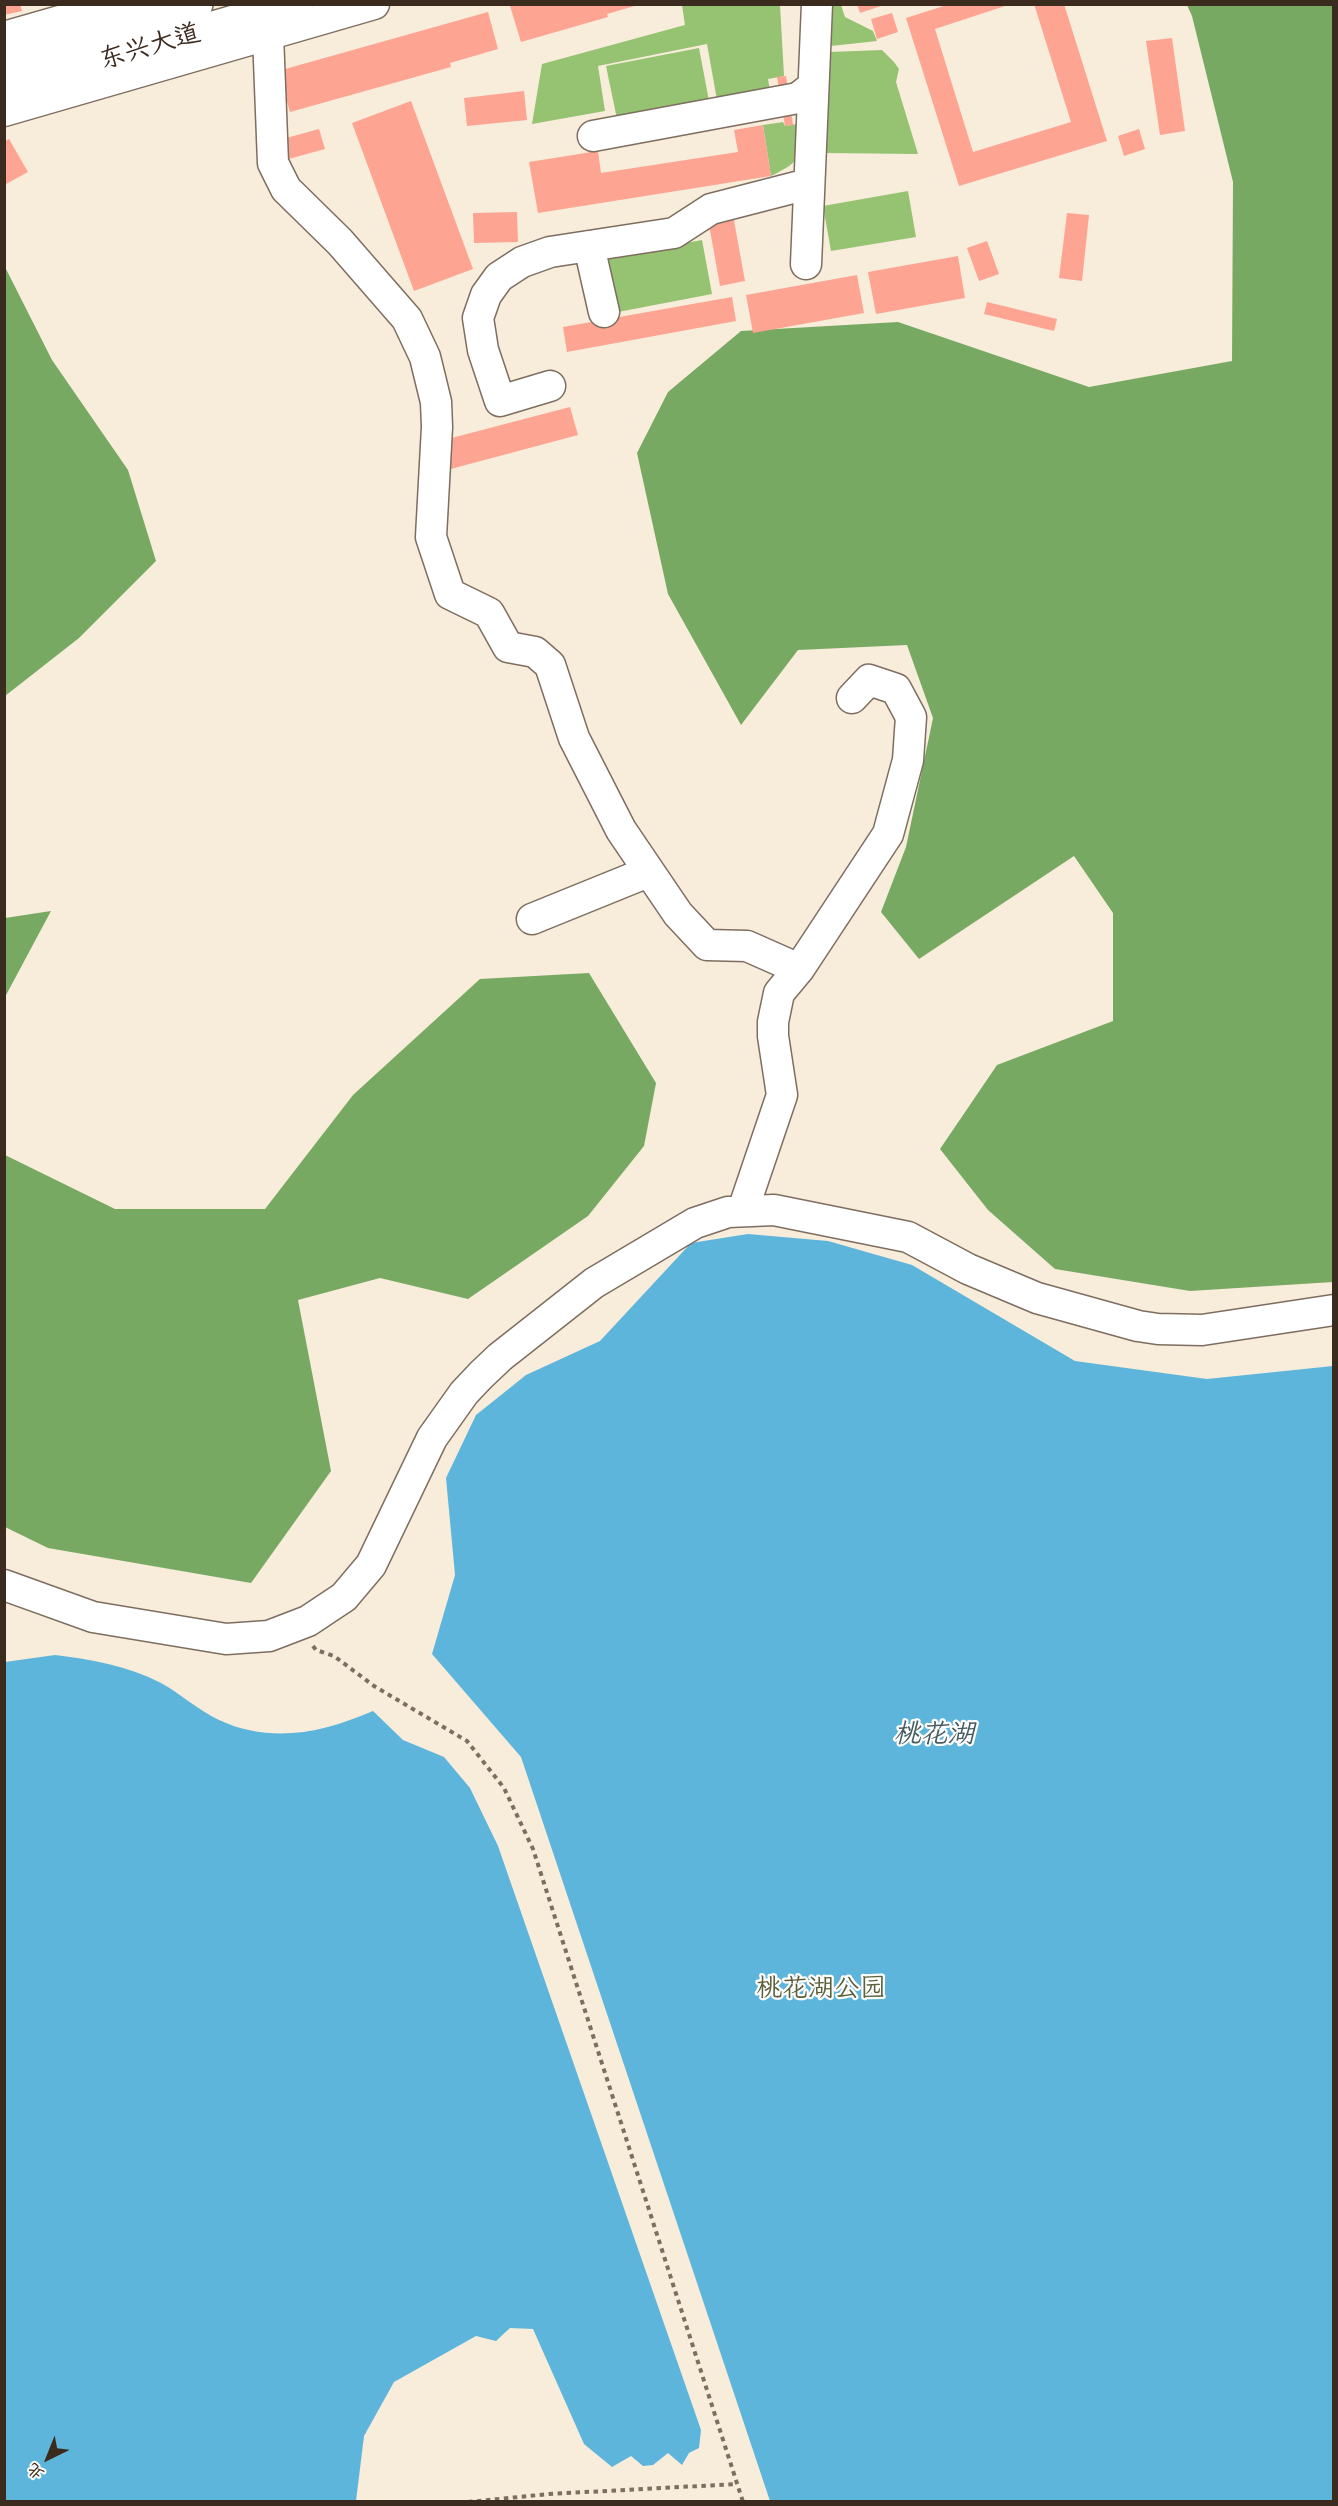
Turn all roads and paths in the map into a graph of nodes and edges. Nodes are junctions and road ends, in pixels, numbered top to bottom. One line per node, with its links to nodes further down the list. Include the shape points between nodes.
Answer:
1 (119, 4): 7 (street)
2 (196, 4): 10 (main road, 东兴大道)
3 (296, 4): 9 (main road, 东兴大道)
4 (374, 4): 6 (street)
5 (817, 4): 13 (street)
6 (268, 35): 12 (street); 23 (street, via 273,163 286,189 340,242 407,319 425,357 436,402 437,427 431,537 450,594 489,613 508,647 535,652 550,665 574,738 621,830)
7 (4, 38)
8 (4, 46): 10 (street)
9 (138, 50): 12 (street); 14 (main road, 东兴大道)
10 (37, 51): 11 (main road, 东兴大道)
11 (4, 60)
12 (183, 60): 15 (street)
13 (812, 87): 16 (street, via 798,98); 17 (street)
14 (4, 89)
15 (4, 111)
16 (593, 136)
17 (808, 184): 18 (street, via 711,209 674,233); 19 (street)
18 (589, 246): 20 (street); 21 (street, via 550,252 499,276 486,295 478,318 483,350 500,401)
19 (806, 264)
20 (604, 312)
21 (550, 386)
22 (852, 698): 25 (street, via 868,680 896,689 911,717 908,760 888,834)
23 (648, 872): 24 (street); 25 (street, via 678,914 707,945 747,946)
24 (532, 919)
25 (799, 969): 26 (street, via 779,993 775,1007 773,1036 783,1095)
26 (743, 1210): 27 (street, via 774,1210 908,1237 1018,1291 1138,1326 1202,1330); 29 (street, via 695,1223 594,1283 494,1363 464,1393 432,1438 371,1564 344,1597)
27 (1334, 1310)
28 (4, 1586): 29 (street, via 93,1617 226,1639 269,1636)
29 (308, 1621): 30 (path, via 307,1637 316,1650 334,1656 374,1686 467,1741 509,1798 533,1849)
30 (737, 2484): 31 (path); 32 (path)
31 (468, 2502)
32 (743, 2502)

